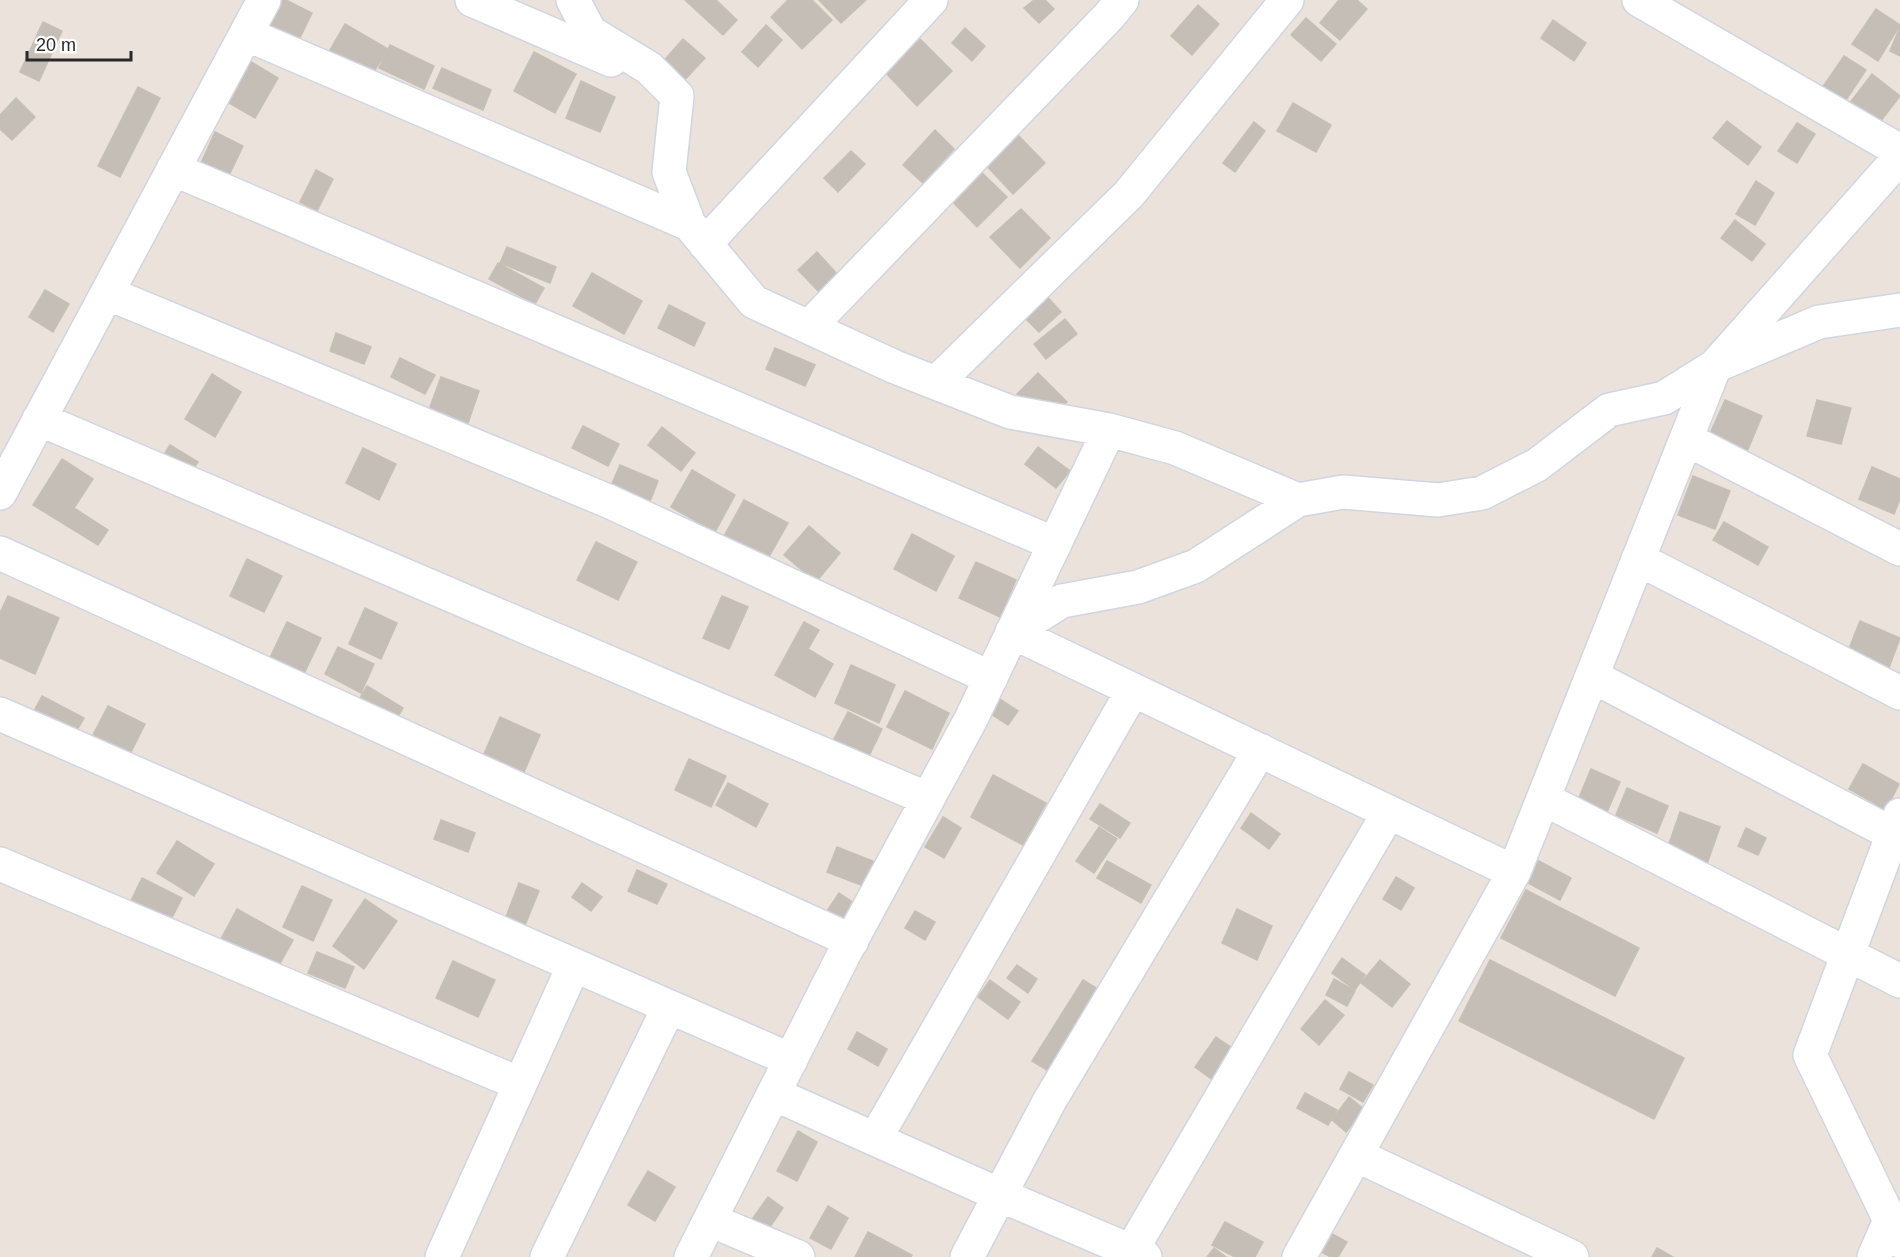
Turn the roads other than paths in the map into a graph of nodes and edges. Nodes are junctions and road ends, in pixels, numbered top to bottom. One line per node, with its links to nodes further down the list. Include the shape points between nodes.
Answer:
1 (264, 0): 8 (street)
2 (472, 0): 9 (street)
3 (573, 0): 9 (street, via 590,32 649,68)
4 (931, 0): 13 (street)
5 (1122, 0): 16 (street)
6 (1287, 0): 18 (street, via 1129,194)
7 (1639, 0): 10 (street)
8 (246, 34): 12 (street); 13 (street)
9 (664, 83): 13 (street, via 677,96 669,172)
10 (1900, 151)
11 (1900, 158): 17 (street)
12 (174, 169): 14 (street); 24 (street)
13 (697, 234): 16 (street, via 754,302)
14 (107, 293): 19 (street); 30 (street, via 608,501)
15 (1900, 310): 17 (street, via 1819,322)
16 (808, 327): 18 (street)
17 (1715, 366): 21 (street); 23 (street, via 1664,398 1609,410 1537,465 1482,493 1438,500 1343,492)
18 (936, 383): 20 (street, via 1010,412)
19 (39, 419): 22 (street); 35 (street)
20 (1109, 430): 23 (street, via 1175,448); 24 (street)
21 (1686, 439): 25 (street); 27 (street)
22 (0, 492)
23 (1298, 500): 28 (street, via 1196,566 1138,587 1062,601)
24 (1055, 544): 28 (street)
25 (1900, 549)
26 (0, 553): 41 (street)
27 (1638, 559): 29 (street); 32 (street)
28 (1012, 632): 30 (street); 31 (street)
29 (1592, 676): 36 (street); 38 (street)
30 (991, 678): 35 (street)
31 (1133, 690): 34 (street); 49 (street)
32 (1900, 693)
33 (0, 714): 43 (street)
34 (1260, 750): 37 (street); 51 (street, via 1050,1100)
35 (928, 799): 41 (street)
36 (1544, 799): 40 (street); 42 (street)
37 (1389, 812): 40 (street); 54 (street)
38 (1898, 829): 42 (street)
39 (0, 864): 47 (street)
40 (1514, 872): 50 (street)
41 (852, 941): 46 (street)
42 (1849, 954): 44 (street); 53 (street, via 1810,1055)
43 (574, 965): 45 (street); 47 (street)
44 (1900, 981)
45 (669, 1007): 46 (street); 56 (street)
46 (791, 1060): 48 (street)
47 (520, 1084): 55 (street)
48 (774, 1094): 49 (street); 52 (street)
49 (875, 1139): 51 (street)
50 (1356, 1155): 60 (street); 61 (street)
51 (1000, 1195): 54 (street); 59 (street)
52 (710, 1220): 57 (street); 58 (street)
53 (1895, 1231): 62 (street)
54 (1138, 1254)
55 (442, 1257)
56 (546, 1257)
57 (691, 1257)
58 (798, 1257)
59 (968, 1257)
60 (1299, 1257)
61 (1572, 1257)
62 (1874, 1257)

